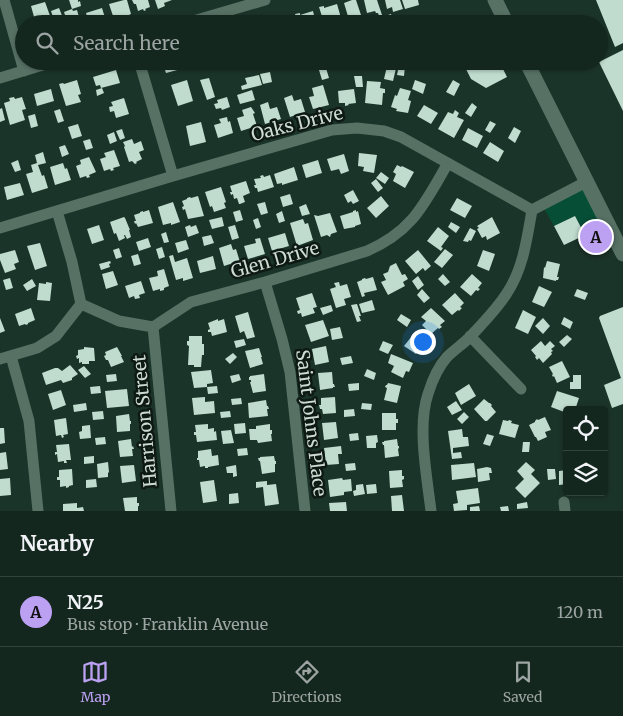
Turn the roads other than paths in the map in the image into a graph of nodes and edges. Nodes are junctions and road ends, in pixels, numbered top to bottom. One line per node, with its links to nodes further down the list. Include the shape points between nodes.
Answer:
1 (4, 0): 7 (street)
2 (265, 0): 4 (street)
3 (495, 0): 6 (main road)
4 (240, 3): 5 (street)
5 (207, 15)
6 (502, 15)
7 (15, 39)
8 (27, 70): 11 (street)
9 (142, 70): 14 (street)
10 (530, 70): 15 (main road)
11 (24, 71): 12 (street)
12 (0, 78)
13 (448, 163): 14 (street, Oaks Drive, via 401,137 357,128 332,130); 16 (street, Oaks Drive); 20 (street, Glen Drive, via 416,216 382,244)
14 (174, 176): 17 (street, Oaks Drive)
15 (586, 182): 16 (street); 19 (main road)
16 (532, 210): 23 (street, via 526,246 514,282)
17 (57, 211): 18 (street, Oaks Drive); 21 (street)
18 (0, 228)
19 (623, 254)
20 (265, 282): 22 (street, Glen Drive, via 191,302); 28 (street, Saint Johns Place, via 290,372)
21 (81, 304): 22 (street, via 119,321); 24 (street, via 56,336 37,348)
22 (153, 327): 27 (street, Harrison Street)
23 (470, 336): 25 (street); 29 (street, via 447,357 432,380 427,396 424,452)
24 (6, 357): 26 (street, via 29,421)
25 (521, 389)
26 (38, 511)
27 (171, 511)
28 (305, 511)
29 (431, 511)

